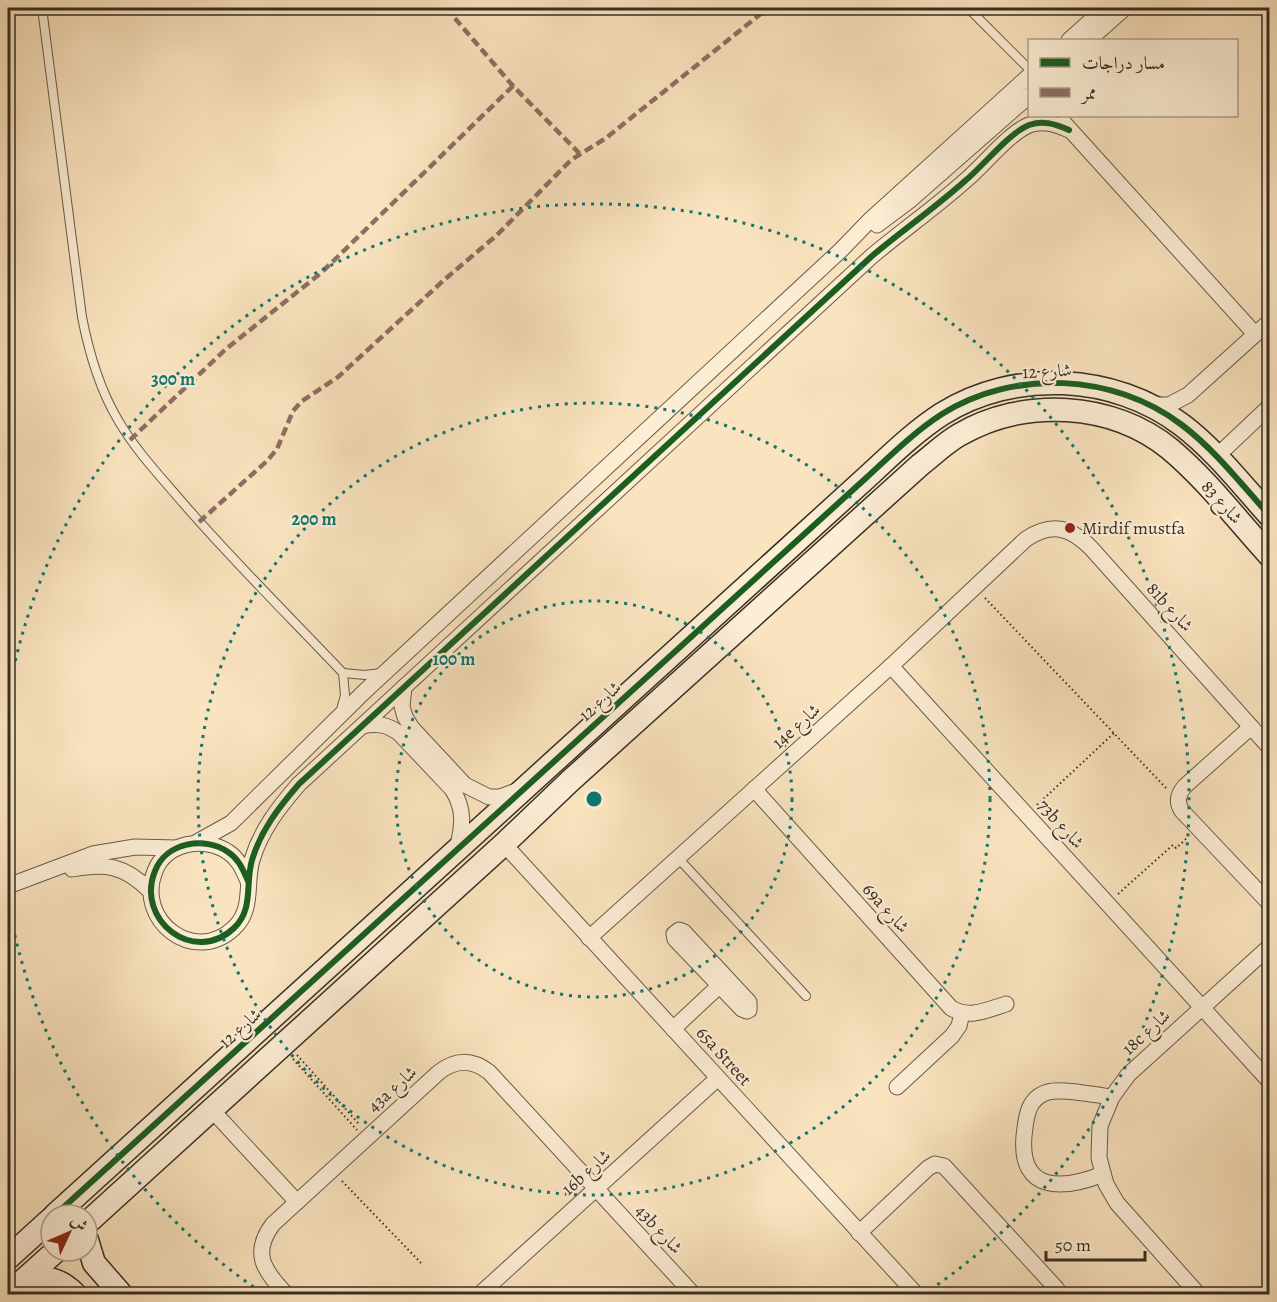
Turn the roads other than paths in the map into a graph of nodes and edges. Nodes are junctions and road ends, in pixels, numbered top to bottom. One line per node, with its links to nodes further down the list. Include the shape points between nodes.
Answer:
1 (42, 8): 27 (lane, via 81,317 104,394 146,461)
2 (968, 8): 7 (lane)
3 (1105, 8): 5 (street)
4 (1125, 8): 6 (street)
5 (1070, 39)
6 (1090, 39)
7 (1028, 69)
8 (1028, 76): 12 (street)
9 (1028, 96): 12 (street, via 909,201)
10 (1060, 117): 11 (street)
11 (1069, 130): 14 (street); 28 (street, via 1039,123 1017,133 822,301)
12 (841, 250): 26 (street)
13 (1269, 321): 14 (street)
14 (1255, 334): 15 (street)
15 (1188, 395): 16 (street, via 1170,405); 18 (street, via 1187,417)
16 (1152, 405): 18 (street, شارع 12); 23 (street, شارع 12, via 1108,389 1058,382 1006,388 972,399 918,432)
17 (1269, 406): 19 (street)
18 (1196, 436): 19 (street, شارع 12)
19 (1216, 457): 20 (street, شارع 83)
20 (1269, 516)
21 (1026, 539): 25 (street, 14e شارع); 32 (street, 81b شارع, via 1042,530 1060,528 1083,539)
22 (1269, 556): 24 (street, شارع 83, via 1198,476 1152,437 1095,414 1056,410 1015,413 977,426 920,465)
23 (740, 594): 24 (street, via 729,617 696,652); 29 (street, شارع 12)
24 (700, 665): 34 (street)
25 (891, 666): 36 (street, 14e شارع); 52 (street, 73b شارع)
26 (386, 672): 27 (lane); 30 (street)
27 (343, 673): 30 (lane, via 345,695)
28 (404, 687): 31 (street); 35 (street, via 402,706 412,728 465,785 489,797 500,797)
29 (630, 694): 34 (street, via 634,708 587,753); 35 (street, شارع 12)
30 (339, 717): 37 (street, via 231,823)
31 (362, 726): 40 (street, via 390,726 452,789 462,816); 43 (street, via 284,801 258,841)
32 (1251, 727): 33 (street, 81b شارع); 46 (street, via 1185,786 1178,801 1182,811)
33 (1269, 748)
34 (570, 781): 38 (street)
35 (530, 785): 40 (street, شارع 12)
36 (754, 789): 41 (street, 14e شارع); 53 (street, 69a شارع, via 946,1004)
37 (197, 842): 39 (street); 43 (street, via 230,853 242,866)
38 (504, 844): 47 (street, 65a Street); 59 (street)
39 (177, 848): 42 (street, via 93,854); 45 (street, via 155,869)
40 (456, 852): 63 (street, شارع 12)
41 (678, 858): 47 (street, 14e شارع); 50 (lane)
42 (25, 880): 44 (street); 45 (street, via 93,865 109,866 138,878)
43 (248, 881): 45 (street, via 244,915 219,938 202,942 170,931 158,918)
44 (8, 886)
45 (149, 890)
46 (1269, 904)
47 (589, 938): 54 (street, 65a Street)
48 (1269, 946): 52 (street, 18c شارع)
49 (720, 986): 49 (street, via 742,1009 749,1010 749,1002 692,941 676,931 675,939); 54 (street)
50 (806, 996)
51 (1006, 1004): 53 (street, via 973,1014)
52 (1202, 1008): 56 (street, 73b شارع); 58 (street, 18c شارع, via 1128,1075)
53 (962, 1013): 57 (street, via 952,1036)
54 (673, 1029): 55 (street, 65a Street)
55 (718, 1078): 61 (street, 16b شارع); 66 (street, 65a Street)
56 (1269, 1082)
57 (897, 1087)
58 (1112, 1097): 60 (street, 18c شارع, via 1100,1126); 60 (street, via 1048,1092 1036,1098 1026,1116 1023,1156 1038,1179 1071,1184)
59 (211, 1109): 62 (street); 64 (street)
60 (1103, 1174): 78 (street, 18c شارع, via 1117,1203)
61 (596, 1189): 62 (street, 43a شارع, via 489,1072 473,1062 446,1067); 74 (street, 16b شارع); 75 (street, 43b شارع)
62 (297, 1202): 73 (street, 43a شارع, via 273,1224 262,1246 266,1270)
63 (68, 1203)
64 (99, 1219)
65 (39, 1230): 67 (street)
66 (859, 1233): 76 (street, 65a Street); 77 (street, via 928,1168 935,1164 944,1166)
67 (8, 1258)
68 (43, 1263): 70 (street)
69 (94, 1263): 72 (street)
70 (16, 1287): 71 (street, via 50,1278)
71 (75, 1294)
72 (121, 1294)
73 (286, 1294)
74 (480, 1294)
75 (693, 1294)
76 (916, 1294)
77 (1060, 1294)
78 (1198, 1294)

